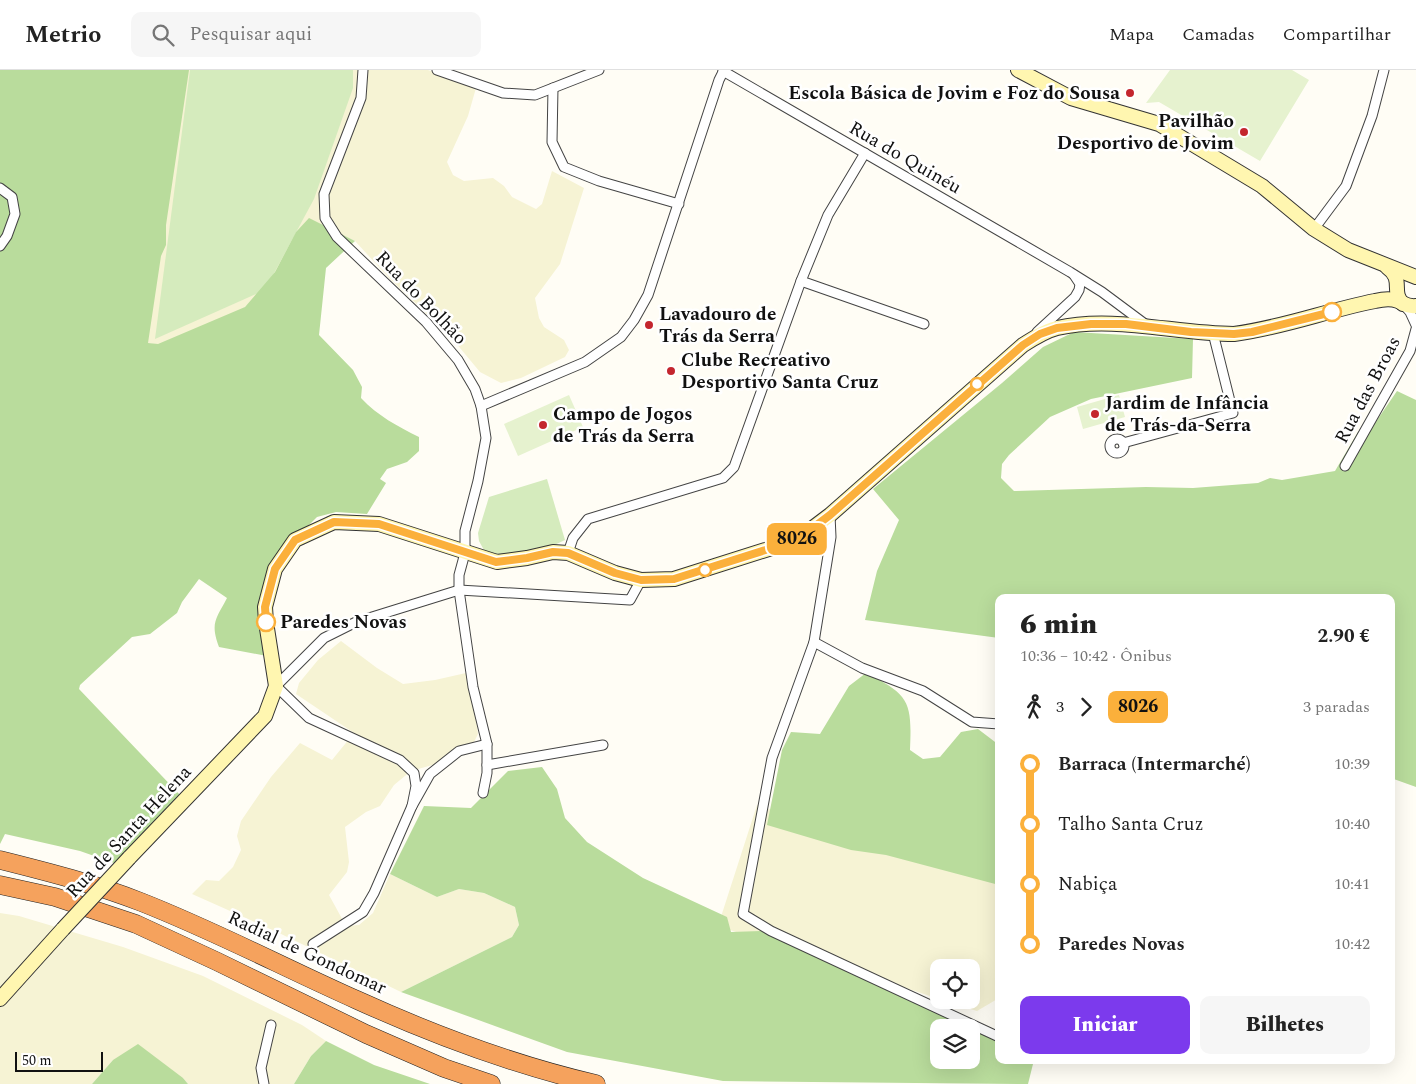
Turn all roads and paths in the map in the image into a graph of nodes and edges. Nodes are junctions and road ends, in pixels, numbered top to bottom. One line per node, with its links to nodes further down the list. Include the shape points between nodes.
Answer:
1 (363, 70): 27 (street, Rua do Bolhão, via 361,98 324,194 325,218 337,237 426,322 458,360)
2 (599, 70): 7 (street)
3 (1018, 70): 11 (main road, via 1071,98 1159,124 1262,186)
4 (1384, 70): 11 (street, via 1372,116 1346,186)
5 (442, 71): 7 (street, via 503,93 535,95)
6 (724, 71): 8 (street, Rua do Quinéu); 10 (street)
7 (553, 88): 10 (street, via 552,142 564,166 599,181)
8 (865, 153): 14 (street, Rua do Quinéu); 16 (street, via 828,215)
9 (0, 188): 12 (street, via 12,197 15,214)
10 (679, 204): 27 (street, via 648,295 621,337 585,362)
11 (1314, 229): 13 (main road, via 1348,250)
12 (0, 246)
13 (1384, 266): 15 (main road); 17 (main road, via 1396,276)
14 (1070, 272): 20 (street, via 1078,278 1079,290); 24 (street, Rua do Quinéu, via 1144,324)
15 (1415, 277): 17 (main road, via 1404,279)
16 (800, 281): 21 (street); 32 (street, via 734,468 723,478 588,520 573,538)
17 (1398, 286): 18 (main road, via 1393,293); 19 (main road, via 1398,296)
18 (1377, 300): 19 (main road); 25 (main road, via 1252,332)
19 (1410, 305): 23 (street, Rua das Broas)
20 (1064, 306): 22 (street, via 1058,321); 26 (street)
21 (924, 324)
22 (1064, 327): 24 (main road, via 1102,323); 26 (main road, via 1040,334)
23 (1416, 327): 29 (street, Rua das Broas, via 1410,351)
24 (1156, 328): 25 (main road)
25 (1212, 333): 28 (street, via 1233,413)
26 (1023, 345): 30 (main road)
27 (481, 406): 31 (street, Rua do Bolhão, via 486,438 465,531)
28 (1123, 443)
29 (1345, 466)
30 (830, 515): 33 (main road, via 797,540 674,579); 35 (street, via 831,537)
31 (465, 553): 32 (main road, via 496,562 553,552); 34 (street, Rua do Bolhão); 36 (main road, via 379,524 334,522 295,540 275,569 265,607)
32 (568, 553): 33 (main road)
33 (641, 580): 34 (street, via 630,600)
34 (459, 590): 36 (street, via 356,622 324,638); 38 (street, Rua do Bolhão, via 473,687)
35 (814, 642): 37 (street, via 862,668 923,691 972,722); 48 (street, via 772,758 743,914 771,931)
36 (276, 686): 42 (street, via 309,718 400,760 414,773 416,786); 46 (main road, Rua de Santa Helena, bridge, via 265,716)
37 (995, 724)
38 (487, 744): 40 (street, Rua do Bolhão); 42 (street, via 459,751 430,774)
39 (603, 745): 40 (street)
40 (487, 765): 41 (street, Rua do Bolhão)
41 (483, 793)
42 (412, 806): 45 (street, via 363,912)
43 (0, 860): 51 (highway, Radial de Gondomar, via 68,876 140,902 405,1021 510,1060)
44 (0, 885): 50 (highway, via 55,897 136,924 366,1034 444,1068)
45 (313, 944)
46 (0, 999)
47 (271, 1025): 49 (street, via 261,1068)
48 (995, 1035)
49 (264, 1084)
50 (491, 1084)
51 (596, 1084)

